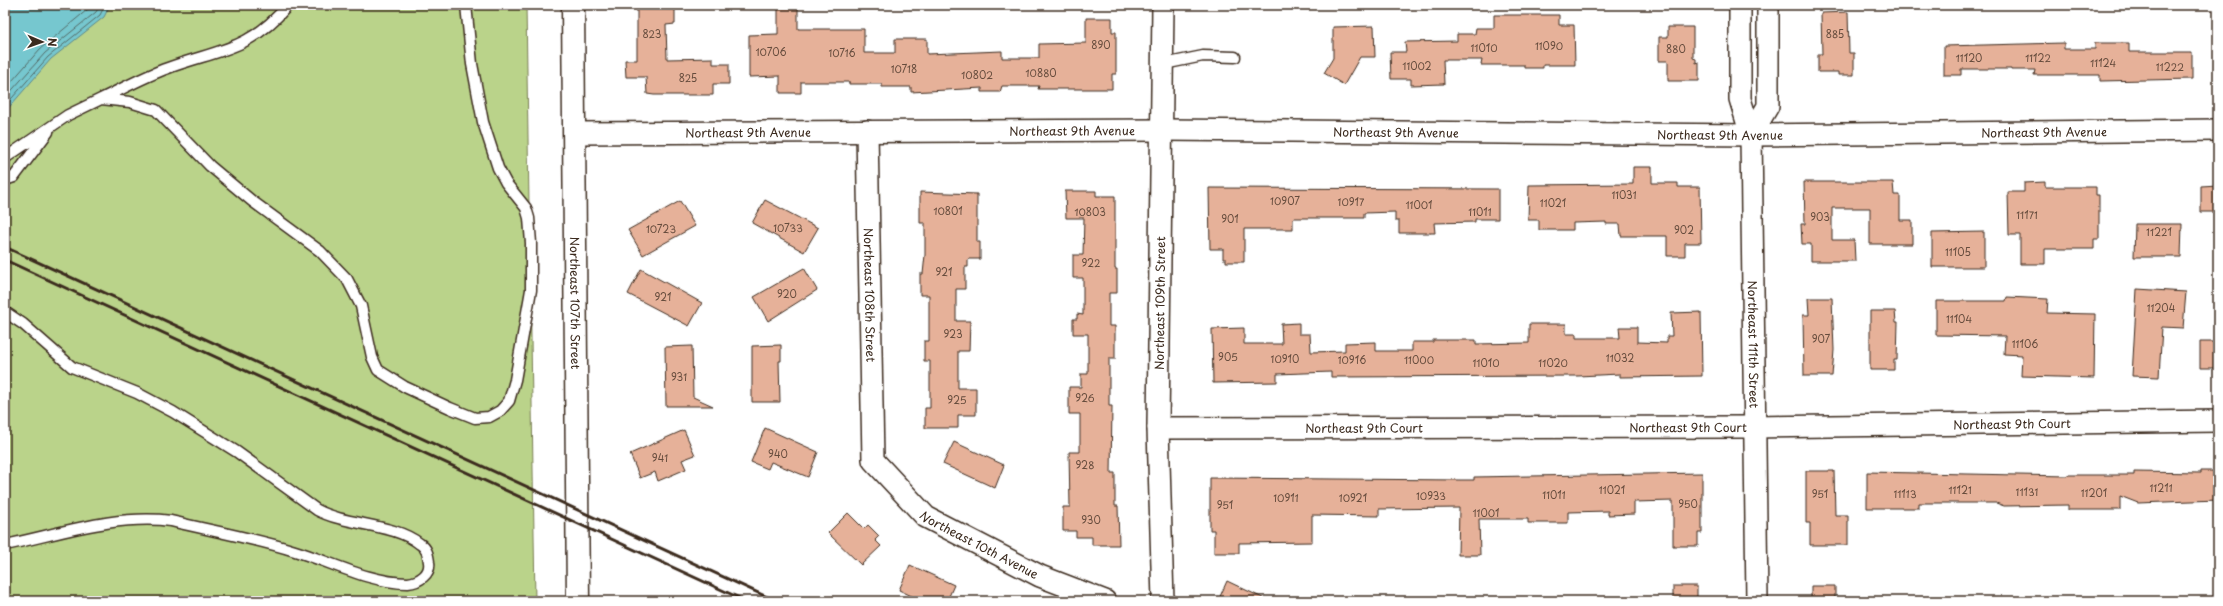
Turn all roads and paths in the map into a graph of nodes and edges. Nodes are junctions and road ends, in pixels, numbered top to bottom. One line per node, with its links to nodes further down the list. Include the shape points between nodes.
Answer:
1 (288, 5): 9 (lane, via 267,27 240,45 156,72)
2 (466, 5): 9 (lane, via 472,64 483,122 498,168 506,183 526,208 531,243 531,290 515,380 509,401 500,411 489,417 476,418 450,408 399,384 378,370 372,356 361,306 348,279 335,265 226,180 156,110 130,102)
3 (573, 5): 14 (street, Northeast 107th Street)
4 (1163, 5): 8 (street, Northeast 109th Street)
5 (1740, 5): 15 (street, Northeast 111th Street, via 1740,99)
6 (1768, 5): 15 (street, via 1768,106)
7 (1235, 56): 8 (lane, via 1203,56)
8 (1164, 64): 11 (street, Northeast 109th Street)
9 (101, 99): 10 (lane, via 84,106)
10 (51, 128): 16 (lane); 17 (lane, via 14,177)
11 (1163, 130): 13 (street, Northeast 9th Avenue); 15 (street, Northeast 9th Avenue); 21 (street, Northeast 109th Street)
12 (2218, 130): 15 (street, Northeast 9th Avenue)
13 (867, 131): 14 (street, Northeast 9th Avenue); 22 (street, Northeast 108th Street)
14 (575, 133): 24 (street, Northeast 107th Street)
15 (1751, 135): 20 (street, Northeast 111th Street)
16 (5, 158)
17 (5, 180)
18 (5, 312): 23 (lane, via 72,366 174,412 237,452 317,510 415,540 427,550 430,565 417,582 387,580 294,550 171,521 152,519 117,521)
19 (2218, 421): 20 (street, Northeast 9th Court)
20 (1753, 427): 21 (street, Northeast 9th Court); 27 (street, Northeast 111th Street)
21 (1158, 428): 26 (street, Northeast 109th Street)
22 (873, 460): 25 (street, Northeast 10th Avenue, via 926,517 1040,576)
23 (5, 546)
24 (578, 601)
25 (1105, 601)
26 (1163, 601)
27 (1757, 601)

